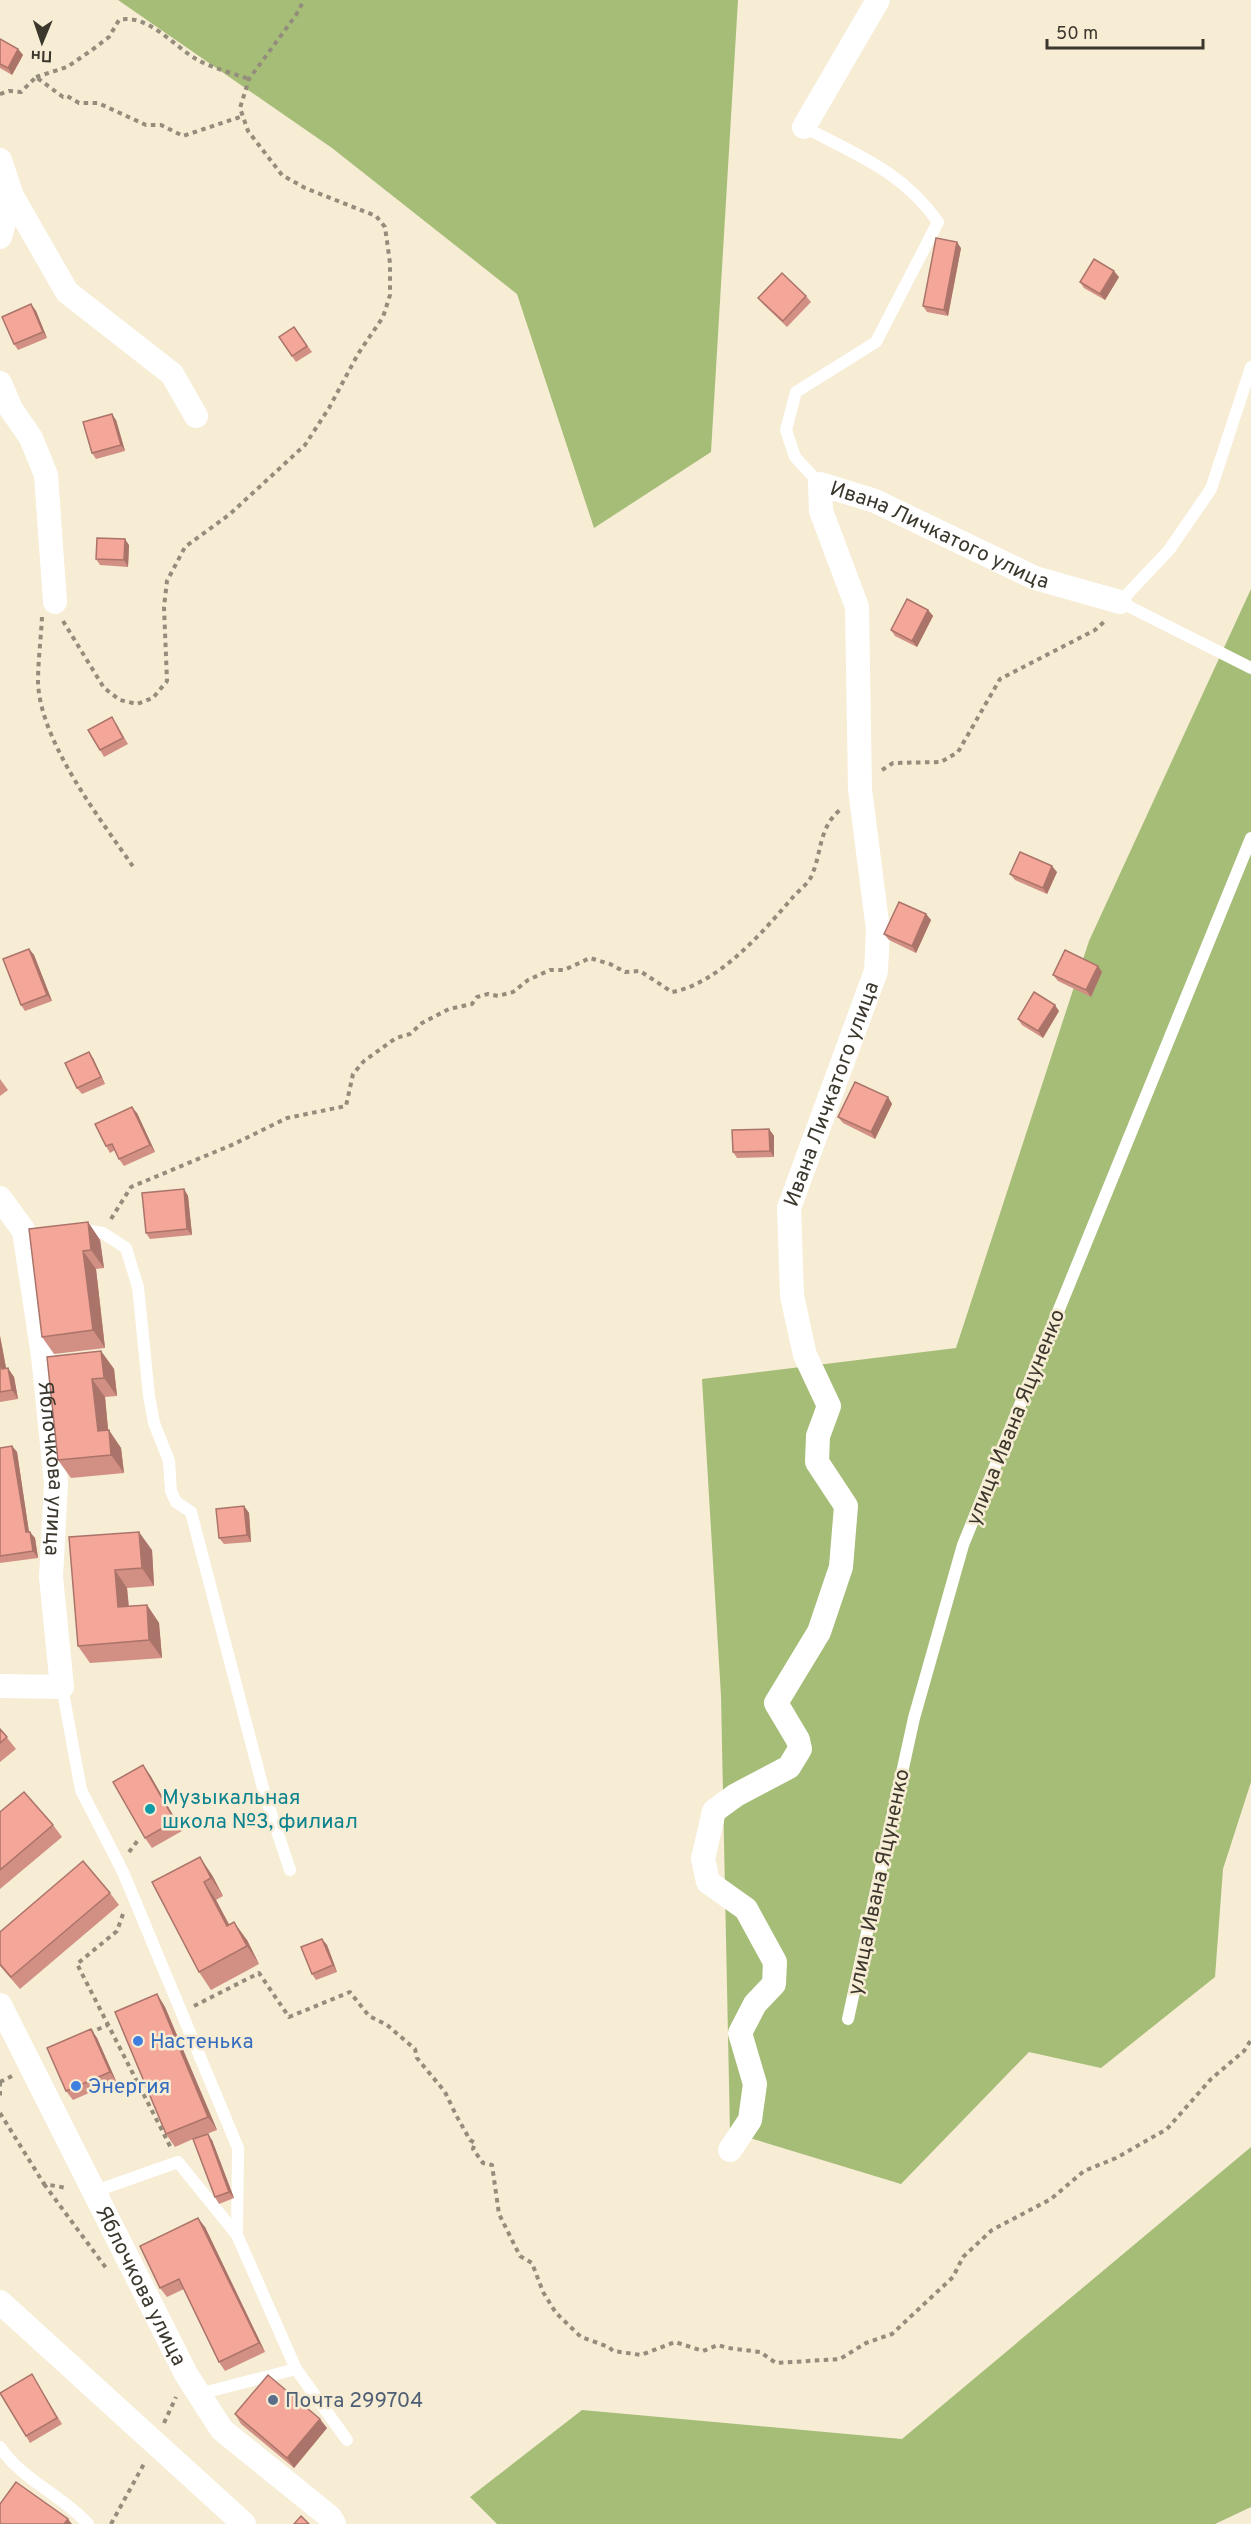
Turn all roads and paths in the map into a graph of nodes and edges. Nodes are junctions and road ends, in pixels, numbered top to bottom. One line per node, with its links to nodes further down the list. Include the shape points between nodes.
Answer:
1 (304, 0): 4 (path)
2 (878, 0): 7 (street)
3 (36, 77): 4 (path, via 67,67 109,37 119,20 128,18 147,26 197,60); 5 (path, via 21,92); 6 (path, via 63,97 79,103 98,103 125,117 146,125 161,125 183,136)
4 (249, 79): 6 (path, via 240,108)
5 (0, 94)
6 (243, 116): 15 (path, via 248,131 282,175 376,216 385,227 390,295 383,317 305,445 230,514 185,547 167,581 166,681 153,698 137,704 120,700 104,688)
7 (804, 127): 14 (lane, via 894,175 938,222 876,342 796,392 786,430 795,457)
8 (0, 160): 9 (street)
9 (12, 196): 10 (street); 13 (street, via 67,292 172,374)
10 (0, 237)
11 (1251, 367): 16 (lane, via 1211,489 1169,550)
12 (0, 383): 15 (street, via 11,409 31,438 46,475)
13 (196, 416)
14 (820, 484): 16 (street, Ивана Личкатого улица, via 875,501 1035,578); 18 (street, Ивана Личкатого улица, via 821,511 857,607)
15 (55, 602): 20 (path, via 48,603 42,617 38,683 47,723 76,783)
16 (1120, 602): 17 (lane); 18 (path, via 1095,630 1000,678 958,752 941,762 893,763 871,778)
17 (1251, 668)
18 (861, 792): 23 (path, via 836,814 825,830 811,879 758,939 709,978 672,992 640,971 625,972 590,958 564,970 550,970 513,992 488,994 463,1008 449,1009 364,1061 353,1074 346,1106 286,1118 131,1187); 37 (street, Ивана Личкатого улица, via 878,930 876,970 789,1208 792,1296 805,1355 829,1406 818,1436 817,1462 846,1506 841,1567 819,1632 776,1703 800,1749 789,1767 714,1811 703,1859 708,1882 747,1909 775,1962 774,1984 755,2004 740,2032 755,2084 750,2120)
19 (1251, 838): 30 (lane, улица Ивана Яцуненко, via 963,1545 914,1718)
20 (134, 868)
21 (0, 1198): 25 (street, Яблочкова улица, via 29,1231 56,1484 51,1577)
22 (68, 1228): 23 (lane)
23 (103, 1233): 26 (lane, via 126,1248 138,1287 149,1396 154,1423 169,1461 171,1491 176,1502 191,1512 264,1792)
24 (0, 1686): 25 (street)
25 (62, 1687): 29 (lane, via 81,1790 123,1872)
26 (290, 1870)
27 (117, 1931): 31 (path, via 76,1964)
28 (0, 2005): 39 (street, Яблочкова улица)
29 (182, 2012): 33 (path, via 259,1973 289,2017 350,1992 369,2016 387,2025 415,2049 417,2058 445,2092 475,2143 473,2149 483,2163 492,2165 499,2214 520,2256 532,2263 556,2313 580,2337 613,2351 641,2355 675,2342 704,2351 718,2345 760,2352 776,2363 840,2359 866,2343 892,2334 953,2277 963,2256 992,2230 1051,2199 1084,2171 1167,2129); 40 (lane, via 238,2148)
30 (848, 2019)
31 (108, 2025): 32 (path); 38 (path)
32 (86, 2034)
33 (1251, 2040)
34 (0, 2082): 35 (path)
35 (0, 2097)
36 (0, 2113): 39 (path, via 44,2184)
37 (730, 2150)
38 (178, 2162): 39 (lane); 40 (lane)
39 (93, 2192): 43 (street, Яблочкова улица, via 181,2367)
40 (237, 2235): 42 (lane)
41 (0, 2302): 47 (street)
42 (296, 2369): 43 (lane); 44 (lane)
43 (199, 2394): 48 (street, Яблочкова улица, via 222,2430)
44 (347, 2440)
45 (0, 2447): 46 (lane, via 31,2480 75,2510)
46 (88, 2524)
47 (244, 2524)
48 (334, 2524)

